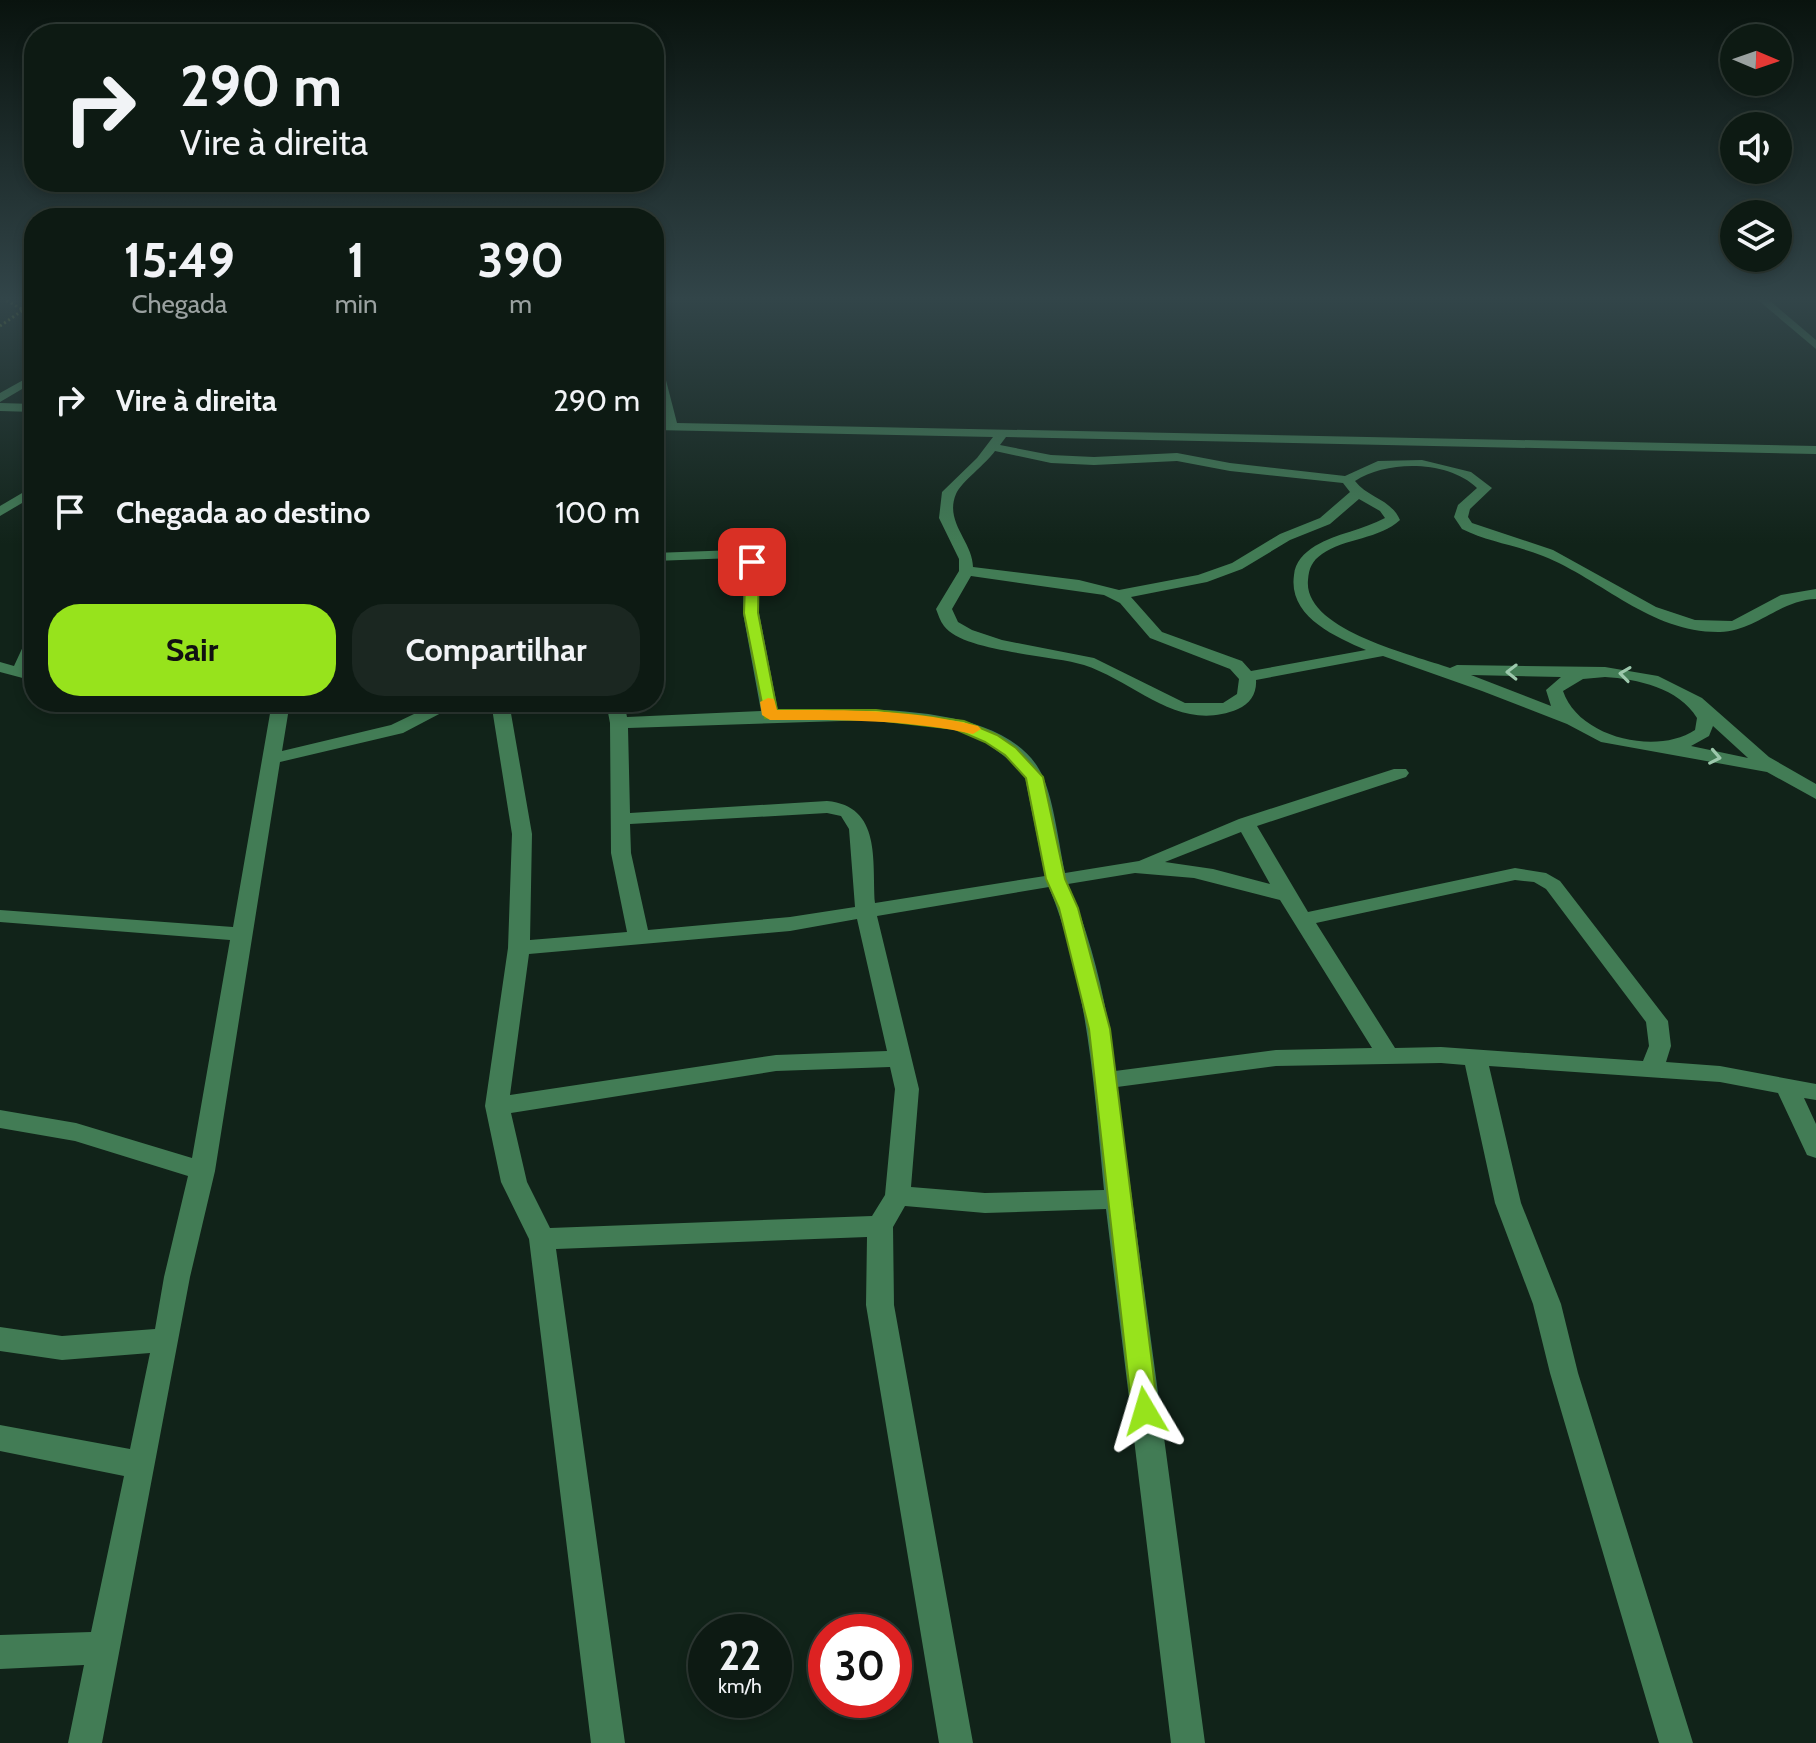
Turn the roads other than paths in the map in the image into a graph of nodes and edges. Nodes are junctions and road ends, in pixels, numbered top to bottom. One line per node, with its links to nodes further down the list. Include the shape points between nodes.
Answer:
1 (24, 383): 3 (street)
2 (664, 397): 7 (street)
3 (0, 398)
4 (0, 407): 5 (street)
5 (24, 408)
6 (664, 425): 7 (street)
7 (671, 425): 8 (street)
8 (1003, 432): 9 (street); 10 (street)
9 (993, 447): 11 (street, via 1051,459 1177,457); 15 (street, via 955,484 948,499 946,518 966,559)
10 (1816, 450)
11 (1353, 486): 16 (street, via 1373,466 1401,462 1470,476 1485,488 1463,508 1467,526 1558,557 1636,605 1683,623 1731,626 1783,597); 17 (street, via 1325,521 1237,566 1202,579); 18 (street, via 1393,520 1320,550 1301,569 1300,582 1323,620)
12 (24, 496): 13 (street)
13 (0, 512)
14 (664, 557): 29 (street, via 729,554 751,559 751,613)
15 (966, 571): 17 (street); 23 (street, via 944,609 951,625 970,635 1099,664 1152,697 1195,709 1239,702 1249,687)
16 (1816, 594)
17 (1119, 595): 23 (street, via 1156,635 1236,665)
18 (1381, 652): 20 (street); 23 (street)
19 (0, 667): 22 (street)
20 (1437, 669): 21 (street, one-way to 20); 30 (street)
21 (1588, 672): 24 (street, one-way to 21, via 1647,677); 30 (street, via 1566,678 1554,690 1555,704)
22 (24, 673)
23 (1247, 677)
24 (1696, 702): 32 (street, via 1706,718 1703,732 1686,742); 34 (street)
25 (279, 712): 33 (street)
26 (432, 712): 33 (street, via 397,729)
27 (502, 712): 47 (street, via 522,834)
28 (617, 712): 31 (street)
29 (770, 715): 31 (street); 40 (street, via 924,719 991,738 1026,764 1034,777)
30 (1570, 720): 32 (street, via 1595,734)
31 (619, 723): 37 (street)
32 (1659, 746): 34 (street, one-way to 34)
33 (271, 759): 45 (street)
34 (1772, 767): 36 (street)
35 (1400, 773): 38 (street)
36 (1814, 790)
37 (621, 819): 42 (street, via 827,807 848,811 859,829); 46 (street, via 621,853)
38 (1246, 823): 39 (street); 41 (street)
39 (1135, 867): 40 (street); 41 (street, via 1195,870)
40 (1056, 879): 42 (street); 52 (street, via 1081,953)
41 (1288, 896): 44 (street)
42 (866, 913): 46 (street); 50 (street)
43 (0, 916): 45 (street)
44 (1306, 919): 48 (street); 51 (street, via 1515,874 1539,877 1553,885 1657,1021 1660,1046)
45 (242, 934): 58 (street)
46 (639, 939): 47 (street)
47 (519, 948): 55 (street)
48 (1387, 1055): 49 (street); 52 (street, via 1276,1058)
49 (1475, 1058): 51 (street); 73 (street, via 1508,1203 1547,1304)
50 (898, 1059): 55 (street, via 776,1063); 59 (street, via 907,1089)
51 (1652, 1068): 53 (street)
52 (1107, 1080): 60 (street)
53 (1786, 1086): 54 (street); 57 (street)
54 (1816, 1092)
55 (497, 1106): 62 (street, via 514,1182)
56 (0, 1119): 58 (street, via 76,1132)
57 (1816, 1149)
58 (202, 1171): 64 (street)
59 (898, 1196): 60 (street, via 985,1203); 61 (street)
60 (1118, 1199): 72 (street)
61 (880, 1226): 62 (street); 71 (street, via 880,1305)
62 (542, 1239): 70 (street)
63 (0, 1339): 64 (street, via 62,1348)
64 (167, 1340): 66 (street)
65 (0, 1438): 66 (street)
66 (140, 1465): 67 (street)
67 (104, 1648): 68 (street); 69 (street)
68 (0, 1652)
69 (85, 1743)
70 (608, 1743)
71 (956, 1743)
72 (1188, 1743)
73 (1676, 1743)

